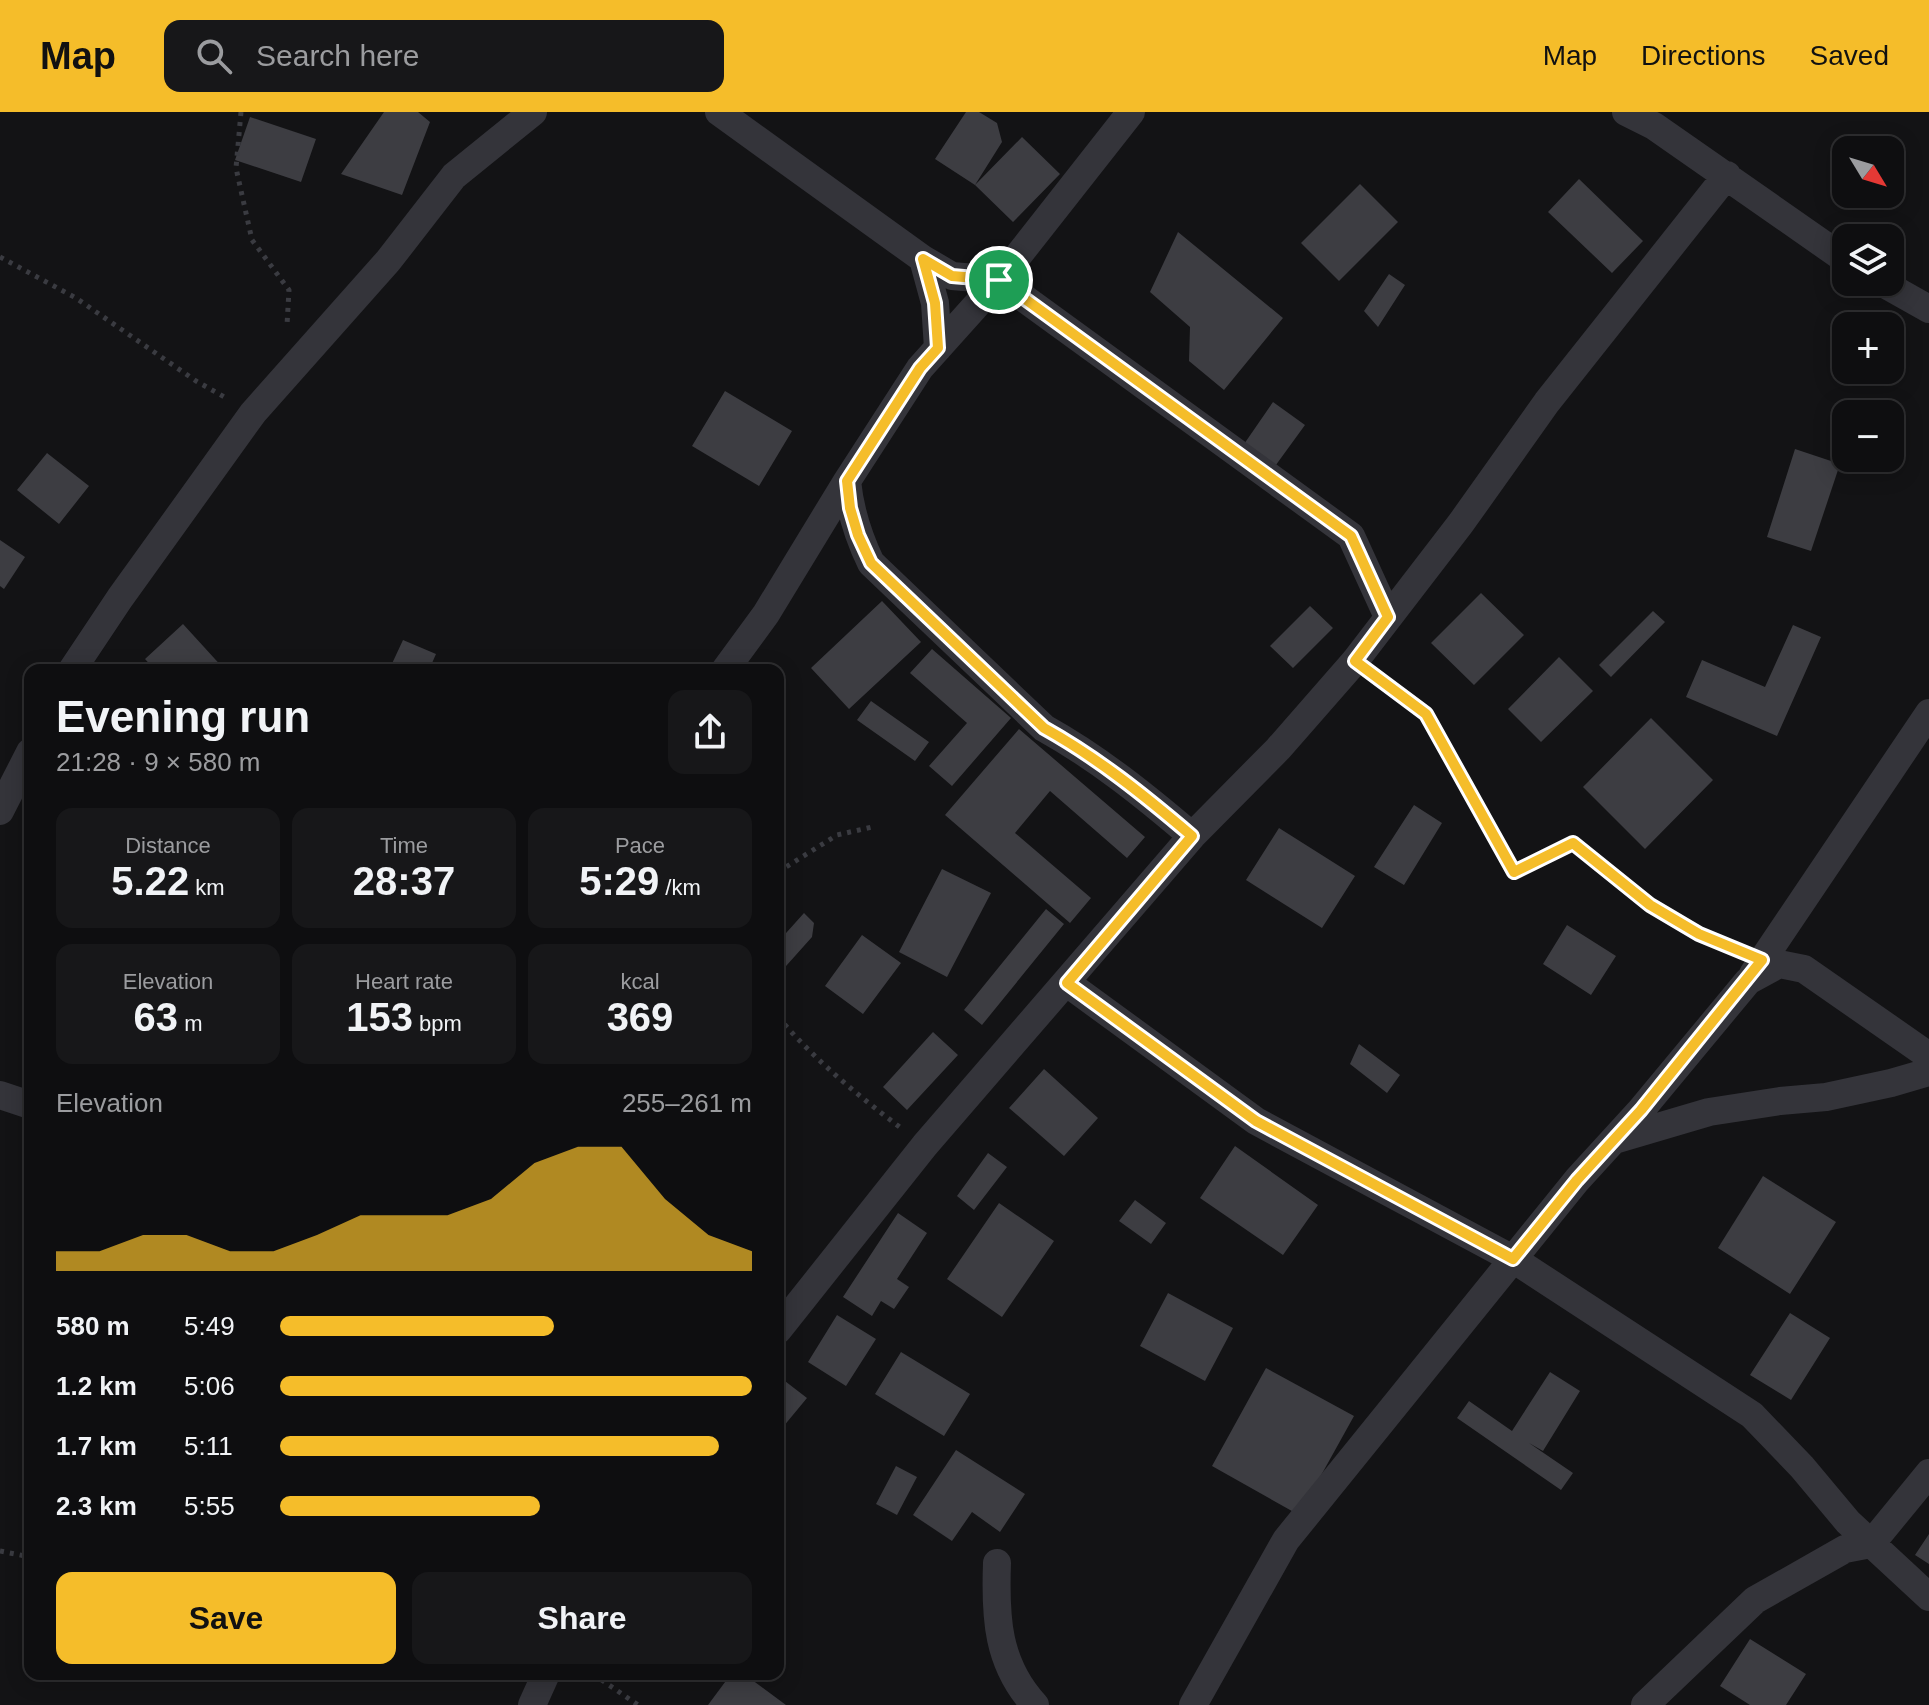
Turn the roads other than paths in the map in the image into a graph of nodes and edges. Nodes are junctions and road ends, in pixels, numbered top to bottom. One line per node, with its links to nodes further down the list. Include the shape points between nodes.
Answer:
1 (533, 112): 14 (street, via 454,176 388,261 253,413)
2 (719, 112): 7 (street)
3 (1131, 112): 8 (street)
4 (1626, 112): 5 (street)
5 (1727, 175): 6 (street); 13 (street, via 1547,402)
6 (1832, 250)
7 (923, 259): 8 (street, via 952,276); 11 (street, via 935,303)
8 (999, 280): 11 (street); 13 (street, via 1351,536)
9 (1904, 295): 10 (street)
10 (1929, 309)
11 (938, 348): 12 (street)
12 (847, 481): 15 (street); 19 (street, via 850,508 871,563 1044,728 1130,784)
13 (1388, 617): 19 (street, via 1278,749)
14 (76, 664)
15 (729, 664)
16 (1929, 713): 20 (street)
17 (24, 764): 18 (street)
18 (0, 811)
19 (1192, 836): 21 (street)
20 (1755, 971): 22 (street, via 1779,964 1804,969); 26 (street)
21 (1067, 983): 27 (street, via 1256,1121); 28 (street, via 925,1145)
22 (1929, 1056)
23 (1929, 1072): 26 (street, via 1826,1097 1709,1112)
24 (0, 1095): 25 (street)
25 (24, 1103)
26 (1613, 1140): 27 (street)
27 (1513, 1259): 30 (street, via 1752,1415); 36 (street, via 1286,1540)
28 (784, 1322)
29 (1929, 1473): 30 (street)
30 (1871, 1544): 32 (street); 37 (street, via 1845,1549 1755,1600)
31 (997, 1563): 35 (street, via 995,1603 1004,1657)
32 (1929, 1597)
33 (543, 1680): 34 (street)
34 (532, 1705)
35 (1035, 1705)
36 (1193, 1705)
37 (1645, 1705)

